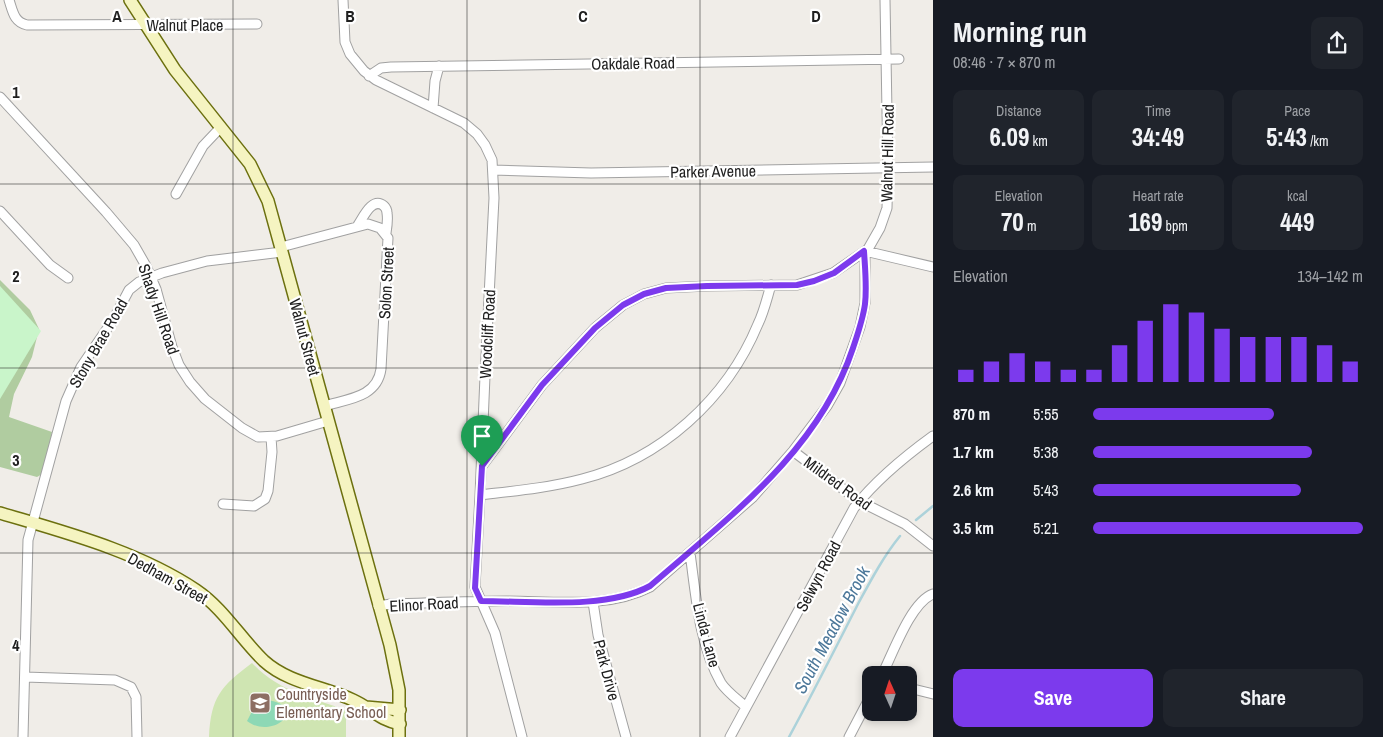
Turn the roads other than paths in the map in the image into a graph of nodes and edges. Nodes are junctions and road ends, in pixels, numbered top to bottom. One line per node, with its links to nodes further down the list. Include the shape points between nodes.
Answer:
1 (9, 0): 6 (street, Walnut Place, via 15,19 21,24)
2 (130, 0): 6 (main road, Walnut Street)
3 (343, 0): 10 (street, Woodcliff Road, via 347,48 354,61)
4 (885, 0): 7 (street, Walnut Hill Road)
5 (257, 24): 6 (street, Walnut Place)
6 (146, 25): 13 (main road, Walnut Street, via 181,80)
7 (886, 59): 8 (street, Oakdale Road); 9 (street, Oakdale Road); 15 (street, Walnut Hill Road)
8 (899, 59)
9 (439, 66): 10 (street, Oakdale Road, via 386,67); 12 (street, via 434,81)
10 (370, 76): 12 (street, Woodcliff Road)
11 (0, 97): 24 (street, Shady Hill Road, via 115,222 141,256)
12 (433, 108): 16 (street, Woodcliff Road, via 477,134 492,160)
13 (221, 127): 17 (street, via 203,146); 21 (main road, Walnut Street, via 260,182)
14 (933, 167): 15 (street, Parker Avenue)
15 (888, 168): 16 (street, Parker Avenue, via 591,173); 22 (street, Walnut Hill Road, via 887,208 880,228)
16 (493, 170): 32 (street, Woodcliff Road)
17 (176, 194)
18 (0, 211): 25 (street, via 50,265)
19 (358, 225): 20 (street, Solon Street, via 372,224); 20 (street, via 371,206 381,204 387,212); 21 (street, Solon Street)
20 (386, 233): 27 (street, Solon Street, via 378,382 364,394)
21 (282, 249): 24 (street, Stony Brae Road, via 260,256 217,259); 27 (main road, Walnut Street)
22 (864, 251): 23 (street); 26 (street, Walnut Hill Road, via 834,273 814,281); 31 (street, Elinor Road, via 865,303 850,358 827,406)
23 (933, 267)
24 (151, 276): 30 (street, Shady Hill Road, via 175,356 190,382 205,399 242,428 258,437); 37 (street, Stony Brae Road, via 129,290 75,378)
25 (68, 278)
26 (771, 285): 32 (street, Walnut Hill Road, via 666,288 644,294 623,305 595,328 542,385); 33 (street, via 759,324 740,361 719,391 692,420 666,440 638,457 582,479)
27 (324, 406): 28 (main road, Walnut Street)
28 (328, 421): 30 (street, Shady Hill Road); 43 (main road, Walnut Street)
29 (933, 436): 34 (street, Selwyn Road, via 882,477)
30 (271, 437): 35 (street, via 268,491 264,499 254,506)
31 (793, 451): 34 (street, Mildred Road); 39 (street, Elinor Road, via 753,497)
32 (482, 466): 33 (street, Woodcliff Road)
33 (480, 496): 41 (street, Woodcliff Road, via 475,588)
34 (859, 501): 38 (street, Mildred Road, via 906,524); 49 (street, Selwyn Road)
35 (223, 504)
36 (0, 513): 37 (main road, Dedham Street)
37 (32, 522): 45 (street, Stony Brae Road, via 28,548); 48 (main road, Dedham Street, via 108,547 180,580 215,604 264,660 279,672)
38 (933, 546)
39 (690, 553): 42 (street, Elinor Road, via 638,593); 49 (street, Linda Lane, via 701,627 710,657 722,683)
40 (933, 594): 44 (street, via 926,596 910,616)
41 (481, 601): 42 (street, Elinor Road); 43 (street, Elinor Road); 56 (street, Woodcliff Road, via 495,633)
42 (592, 602): 57 (street, Park Drive, via 609,680)
43 (378, 606): 50 (main road, Walnut Street, via 395,668)
44 (886, 666)
45 (25, 677): 53 (street, Stony Brae Road); 54 (street, via 108,679 126,684 136,697)
46 (918, 690): 47 (street)
47 (933, 694)
48 (366, 707): 50 (main road, Dedham Street); 52 (main road, Dedham Street, via 384,720)
49 (746, 707): 58 (street, Selwyn Road)
50 (400, 710): 52 (main road)
51 (862, 712): 59 (street)
52 (400, 724): 55 (main road)
53 (23, 737)
54 (137, 737)
55 (399, 737)
56 (522, 737)
57 (626, 737)
58 (730, 737)
59 (849, 737)

